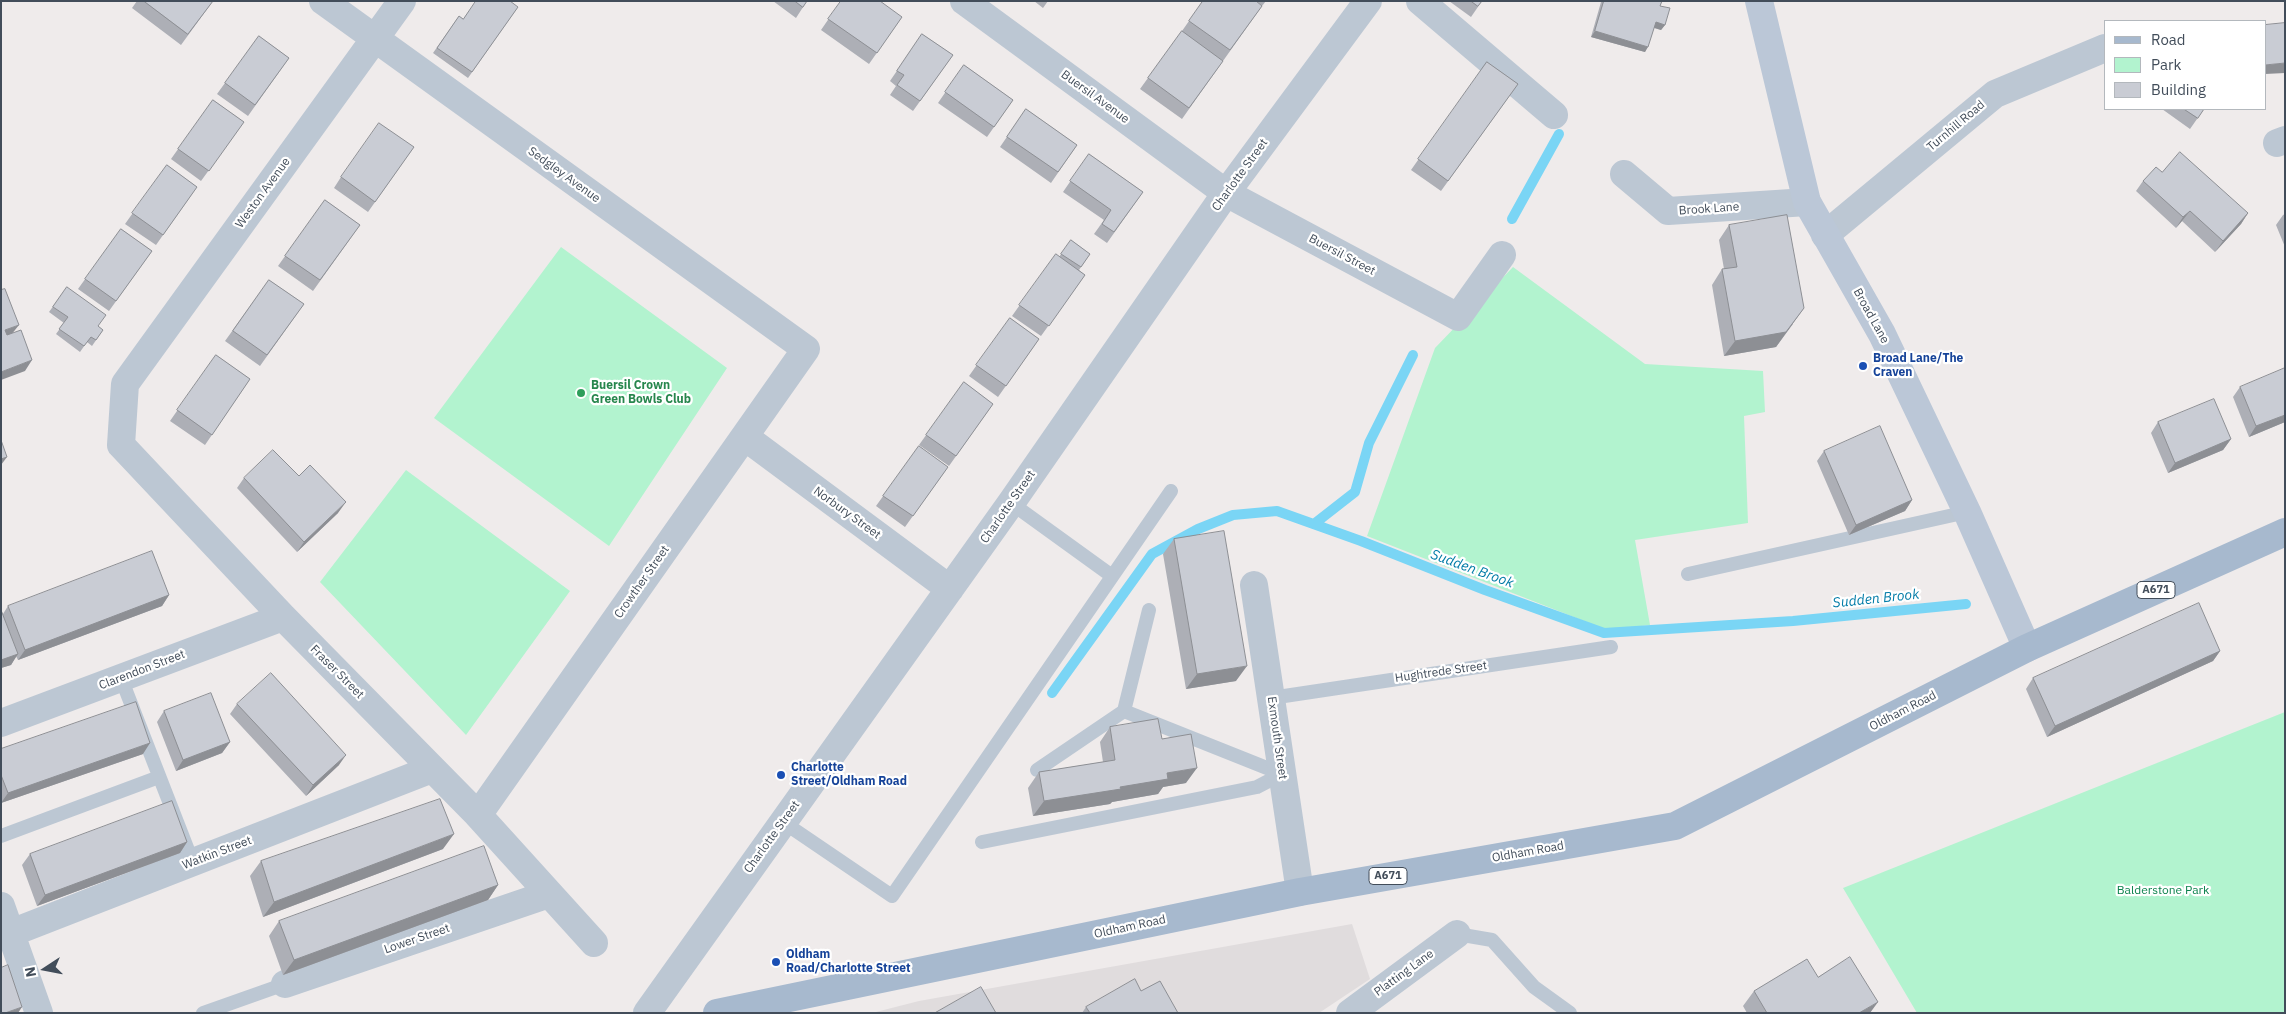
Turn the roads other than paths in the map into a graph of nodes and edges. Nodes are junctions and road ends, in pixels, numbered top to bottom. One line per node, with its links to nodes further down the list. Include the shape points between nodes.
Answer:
1 (323, 1): 7 (street, Sedgley Avenue)
2 (402, 1): 7 (street, Weston Avenue)
3 (964, 1): 11 (street, Buersil Avenue)
4 (1368, 1): 11 (street, Charlotte Street)
5 (1420, 1): 9 (street)
6 (1760, 1): 12 (main road, Broad Lane)
7 (375, 39): 15 (street, Sedgley Avenue); 16 (street, Weston Avenue)
8 (2104, 48): 13 (street, Turnhill Road, via 1995,94)
9 (1554, 115)
10 (1624, 174): 12 (street, Brook Lane, via 1668,212)
11 (1226, 193): 14 (street, Buersil Street, via 1458,317); 19 (street, Charlotte Street)
12 (1807, 202): 13 (main road, Broad Lane)
13 (1825, 235): 20 (main road, Broad Lane, via 1882,334)
14 (1502, 255)
15 (806, 349): 17 (street, Crowther Street)
16 (125, 384): 27 (street, Fraser Street, via 121,445)
17 (744, 437): 25 (street, Norbury Street); 38 (street, Crowther Street)
18 (1171, 491): 23 (lane)
19 (1011, 503): 23 (lane); 25 (street, Charlotte Street)
20 (1967, 512): 22 (lane); 29 (main road, Broad Lane)
21 (2285, 532): 29 (main road, Oldham Road / A671)
22 (1688, 574)
23 (1112, 576): 39 (lane, via 892,896)
24 (1254, 585): 31 (street, Exmouth Street)
25 (950, 589): 39 (street, Charlotte Street)
26 (1150, 610): 32 (lane)
27 (283, 617): 30 (street, Clarendon Street); 34 (street, Fraser Street)
28 (1611, 647): 31 (lane, Hughtrede Street)
29 (2027, 648): 43 (main road, Oldham Road / A671, via 1674,826)
30 (121, 678): 33 (street, Clarendon Street); 37 (lane)
31 (1271, 698): 36 (street, Exmouth Street)
32 (1124, 711): 35 (lane); 36 (lane)
33 (1, 723)
34 (432, 769): 38 (street, Fraser Street); 42 (street, Watkin Street)
35 (1037, 770)
36 (1282, 774): 41 (lane, via 1257,787); 43 (street, Exmouth Street)
37 (159, 777): 40 (lane); 42 (lane)
38 (478, 815): 44 (street, Fraser Street)
39 (783, 822): 52 (street, Charlotte Street)
40 (1, 836)
41 (982, 842)
42 (192, 863): 47 (street, Watkin Street)
43 (1300, 892): 53 (main road, Oldham Road / A671)
44 (549, 894): 48 (street, Fraser Street); 49 (street, Lower Street)
45 (1, 906): 47 (street)
46 (1458, 934): 54 (street, Platting Lane); 55 (lane, via 1492,940 1534,988)
47 (6, 935): 50 (street)
48 (594, 943)
49 (285, 984): 51 (lane)
50 (39, 1013)
51 (203, 1013)
52 (647, 1013)
53 (717, 1013)
54 (1350, 1013)
55 (1570, 1013)

